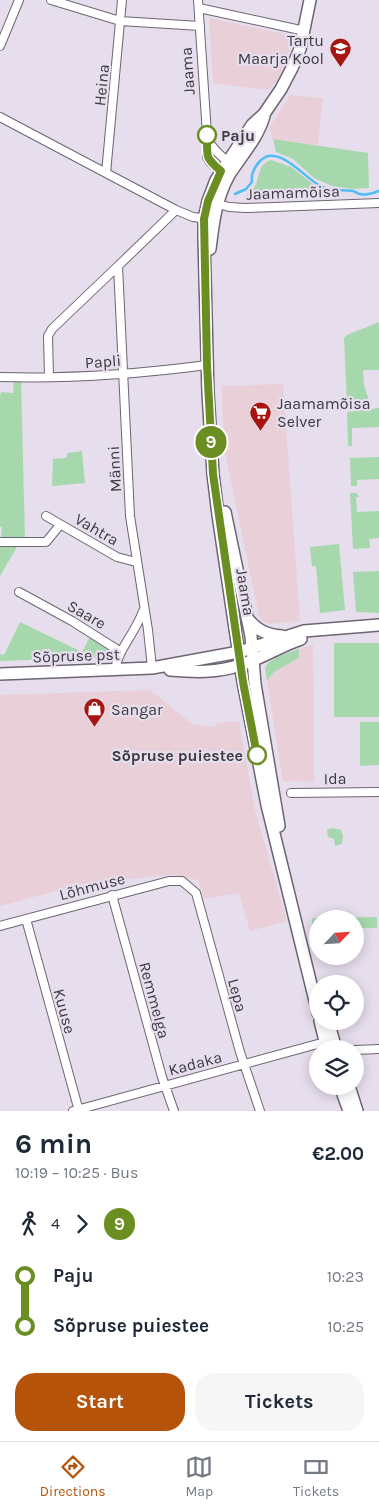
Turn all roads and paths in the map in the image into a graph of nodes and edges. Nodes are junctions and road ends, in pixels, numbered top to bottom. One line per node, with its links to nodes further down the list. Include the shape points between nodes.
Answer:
1 (18, 0): 9 (street)
2 (51, 0): 6 (street)
3 (122, 0): 6 (street, Heina)
4 (310, 0): 8 (main road)
5 (198, 4): 7 (street, Jaama); 8 (street)
6 (120, 21): 7 (street); 13 (street, Heina)
7 (200, 26): 11 (street, Jaama)
8 (305, 31): 12 (main road, via 281,89 252,125)
9 (0, 46)
10 (0, 117): 13 (street)
11 (207, 140): 12 (street); 12 (street, Jaama, via 210,162)
12 (228, 170): 14 (main road, Jaama)
13 (106, 173): 16 (street)
14 (212, 203): 15 (street, Jaamamõisa, via 246,208); 17 (main road, Jaama)
15 (379, 203)
16 (176, 210): 17 (street); 18 (street)
17 (209, 219): 19 (main road, Jaama); 29 (main road, Jaama, via 218,472)
18 (118, 266): 20 (street, Männi); 22 (street, via 52,329 48,336)
19 (207, 365): 20 (street, Papli); 37 (main road, Jaama, via 213,474)
20 (123, 374): 22 (street, Papli); 26 (street, Männi, via 130,516)
21 (0, 377): 22 (street, Papli)
22 (49, 377)
23 (46, 516): 24 (street, Vahtra)
24 (60, 525): 25 (street, via 46,542); 26 (street, Vahtra, via 117,557)
25 (0, 542)
26 (136, 562): 28 (street, Männi)
27 (19, 592): 36 (street, Saare)
28 (144, 610): 31 (street); 32 (street, Männi)
29 (247, 618): 34 (main road, via 263,632); 35 (main road, Jaama)
30 (379, 625): 33 (main road, Sõpruse pst)
31 (136, 629): 32 (street); 36 (street)
32 (148, 630): 40 (street, Männi)
33 (320, 630): 34 (main road, Sõpruse pst); 38 (main road, Sõpruse pst)
34 (285, 636): 35 (main road, Sõpruse pst)
35 (252, 648): 37 (main road, Sõpruse pst); 38 (main road, Jaama)
36 (122, 652): 41 (street)
37 (239, 652): 39 (main road, Jaama); 40 (main road, Sõpruse pst)
38 (253, 660): 39 (main road, Sõpruse pst); 49 (main road, Jaama, via 288,872)
39 (241, 665): 40 (main road, Sõpruse pst, via 195,672); 50 (main road, Jaama, via 267,806)
40 (152, 668): 41 (main road, Sõpruse pst)
41 (115, 670): 42 (main road, Sõpruse pst)
42 (0, 674)
43 (379, 792): 44 (street, Ida)
44 (291, 793)
45 (190, 888): 46 (street, Lõhmuse, via 182,881 169,881); 54 (street, Lepa, via 196,893)
46 (112, 895): 47 (street, Lõhmuse); 55 (street, Remmelga)
47 (26, 919): 48 (street, Lõhmuse); 58 (street, Kuuse)
48 (0, 926)
49 (316, 975)
50 (309, 976)
51 (309, 1049): 54 (street, Kadaka)
52 (379, 1049): 53 (street)
53 (364, 1050)
54 (244, 1064): 55 (street, Kadaka); 60 (street, Lepa)
55 (165, 1086): 58 (street, Kadaka); 59 (street, Remmelga)
56 (343, 1095): 61 (main road)
57 (352, 1095): 62 (main road)
58 (76, 1110)
59 (174, 1111)
60 (260, 1111)
61 (349, 1111)
62 (357, 1111)

